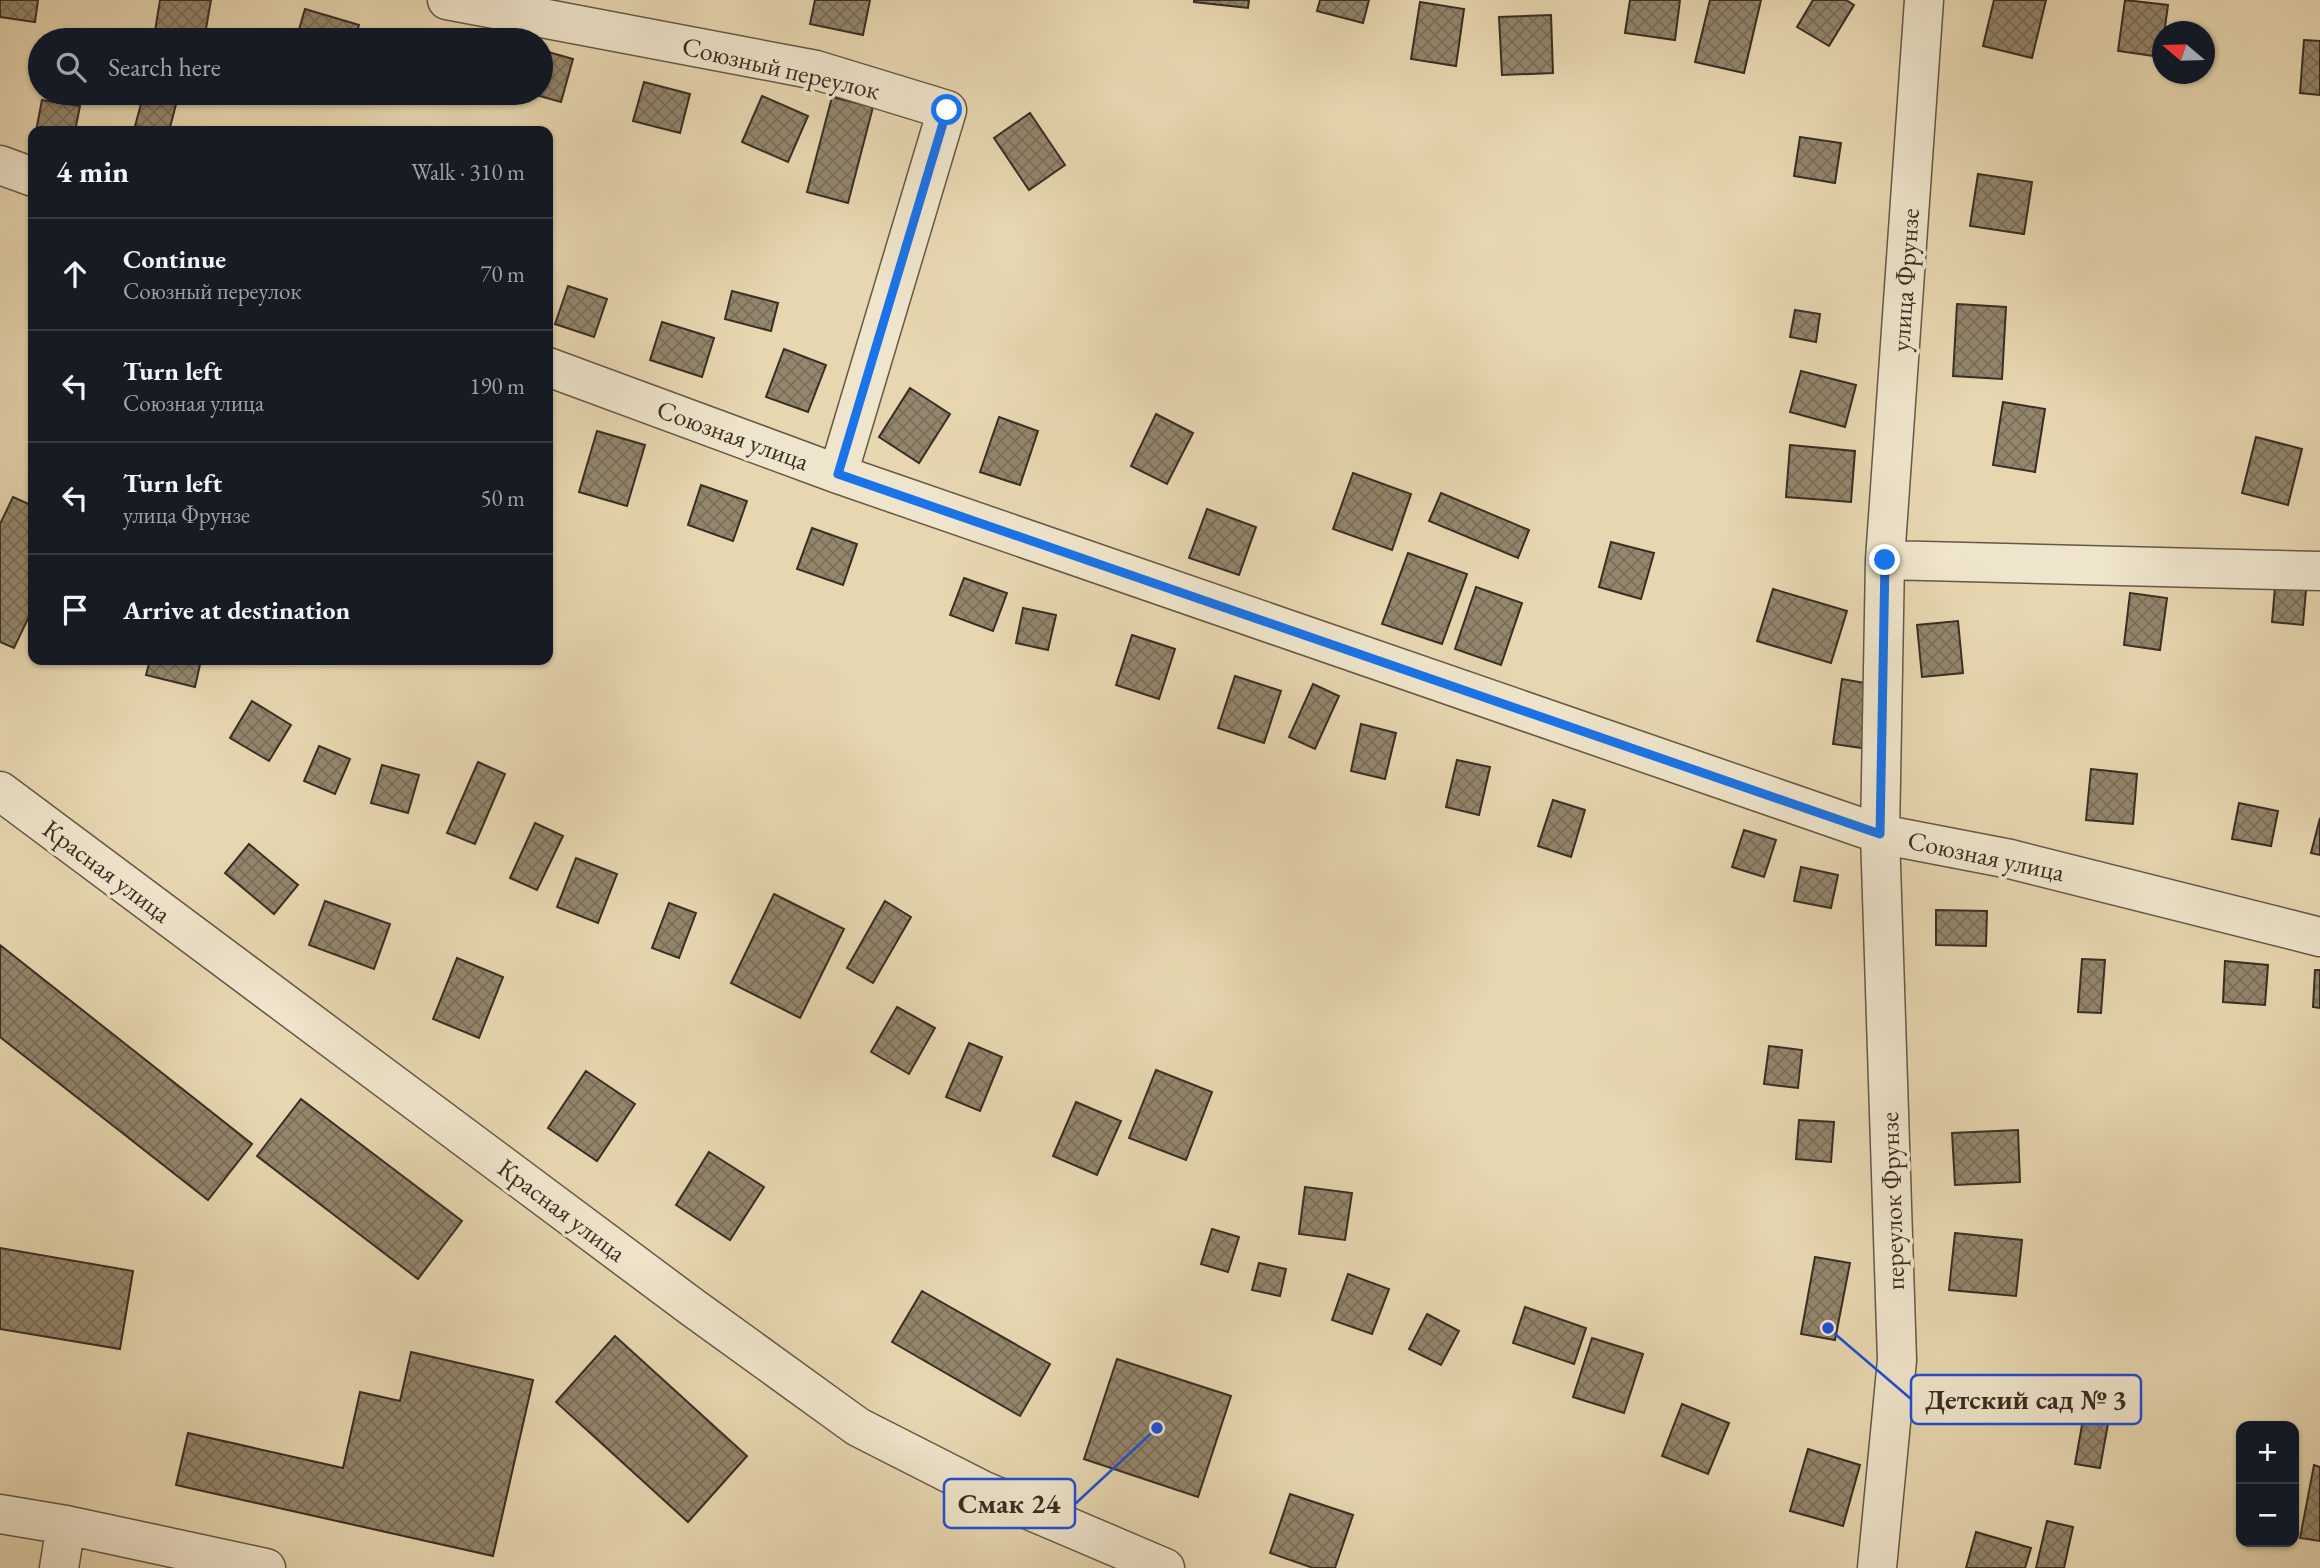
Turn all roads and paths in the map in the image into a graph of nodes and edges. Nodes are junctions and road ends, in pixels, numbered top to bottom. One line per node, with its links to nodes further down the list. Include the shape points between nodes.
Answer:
1 (447, 0): 6 (street, Союзный переулок, via 816,70 947,110)
2 (1924, 0): 7 (street, улица Фрунзе)
3 (0, 165): 4 (street)
4 (28, 175)
5 (553, 369): 6 (street, Союзная улица)
6 (838, 474): 10 (street, Союзная улица)
7 (1885, 560): 8 (street); 10 (street, улица Фрунзе)
8 (2320, 571)
9 (0, 791): 14 (street, Красная улица, via 858,1427 982,1490)
10 (1880, 834): 11 (street, Союзная улица, via 2010,859); 17 (street, переулок Фрунзе, via 1897,1360)
11 (2320, 937)
12 (0, 1514): 13 (street)
13 (66, 1525): 15 (street); 16 (street)
14 (1159, 1567)
15 (59, 1568)
16 (266, 1568)
17 (1877, 1568)

